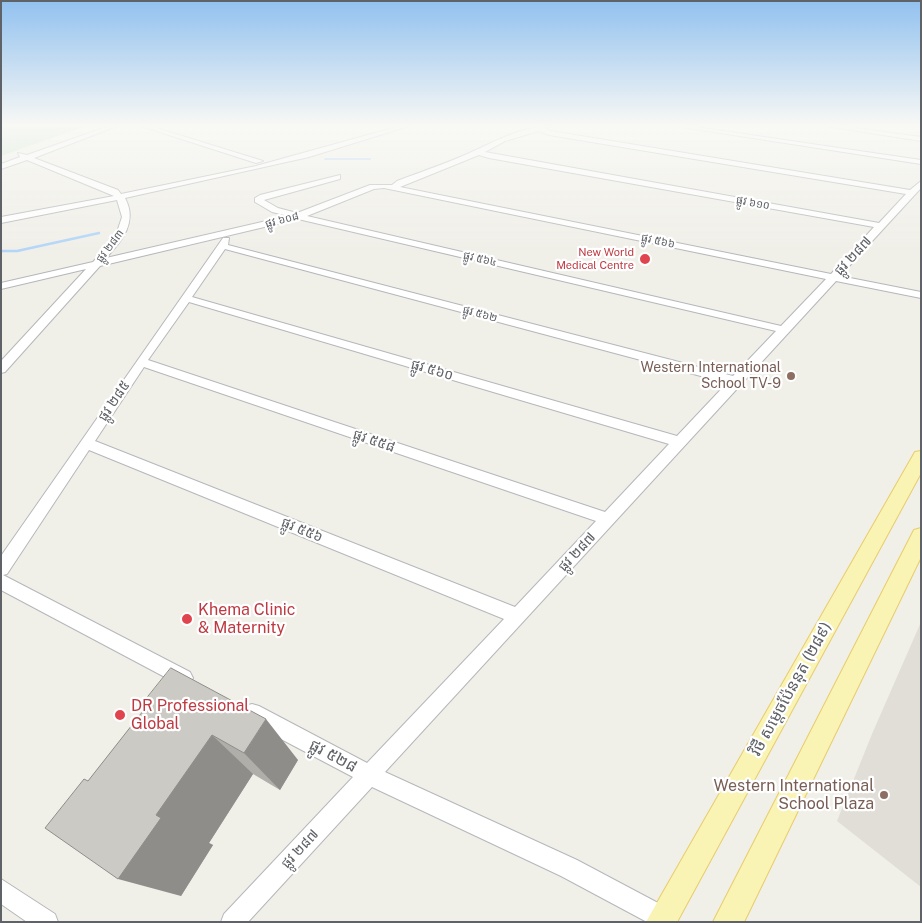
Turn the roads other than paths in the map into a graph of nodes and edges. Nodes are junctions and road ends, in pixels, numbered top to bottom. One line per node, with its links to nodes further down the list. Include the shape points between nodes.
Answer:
1 (57, 169): 9 (street, via 115,192)
2 (254, 169): 9 (street)
3 (435, 169): 7 (street, ផ្លូវ ៦០៨)
4 (562, 169): 12 (street, ផ្លូវ ៦១០)
5 (790, 169): 8 (street)
6 (337, 176): 10 (street, ផ្លូវ ៥៦៤, via 258,200 275,210)
7 (395, 187): 10 (street, ផ្លូវ ៦០៨, via 373,187); 15 (street, ផ្លូវ ៥៦៦)
8 (916, 188): 12 (street, ផ្លូវ ២៨៧)
9 (120, 197): 11 (street); 14 (street, ផ្លូវ ២៨៣, via 128,214 125,229)
10 (298, 216): 13 (street, ផ្លូវ ៦០៨); 19 (street, ផ្លូវ ៥៦៤)
11 (1, 220)
12 (881, 226): 15 (street, ផ្លូវ ២៨៧)
13 (224, 240): 14 (street, ផ្លូវ ៦០៨); 18 (street, ផ្លូវ ២៨៥); 22 (street, ផ្លូវ ៥៦២)
14 (98, 263): 16 (street, ផ្លូវ ៦០៨); 21 (street, ផ្លូវ ២៨៣)
15 (833, 277): 17 (street, ផ្លូវ ៥៦៦); 19 (street, ផ្លូវ ២៨៧)
16 (1, 286)
17 (921, 295)
18 (185, 298): 20 (street, ផ្លូវ ២៨៥); 23 (street, ផ្លូវ ៥៦០)
19 (784, 330): 22 (street, ផ្លូវ ២៨៧)
20 (140, 362): 24 (street, ផ្លូវ ២៨៥); 26 (street, ផ្លូវ ៥៥៨)
21 (1, 369)
22 (736, 381): 23 (street, ផ្លូវ ២៨៧)
23 (680, 442): 26 (street, ផ្លូវ ២៨៧)
24 (86, 443): 28 (street, ផ្លូវ ២៨៥); 30 (street, ផ្លូវ ៥៥៦)
25 (921, 456): 35 (main road, វិថី សម្តេចប៉ែននុត (២៨៩))
26 (608, 519): 30 (street, ផ្លូវ ២៨៧)
27 (921, 536): 38 (main road)
28 (1, 569)
29 (1, 582): 31 (street)
30 (517, 616): 33 (street, ផ្លូវ ២៨៧)
31 (200, 686)
32 (234, 704): 33 (street, ផ្លូវ ៥២៨)
33 (369, 775): 35 (street, ផ្លូវ ៥២៨, via 569,868); 37 (street, ផ្លូវ ២៨៧)
34 (1, 890): 36 (street)
35 (664, 920)
36 (47, 922)
37 (232, 922)
38 (728, 922)

